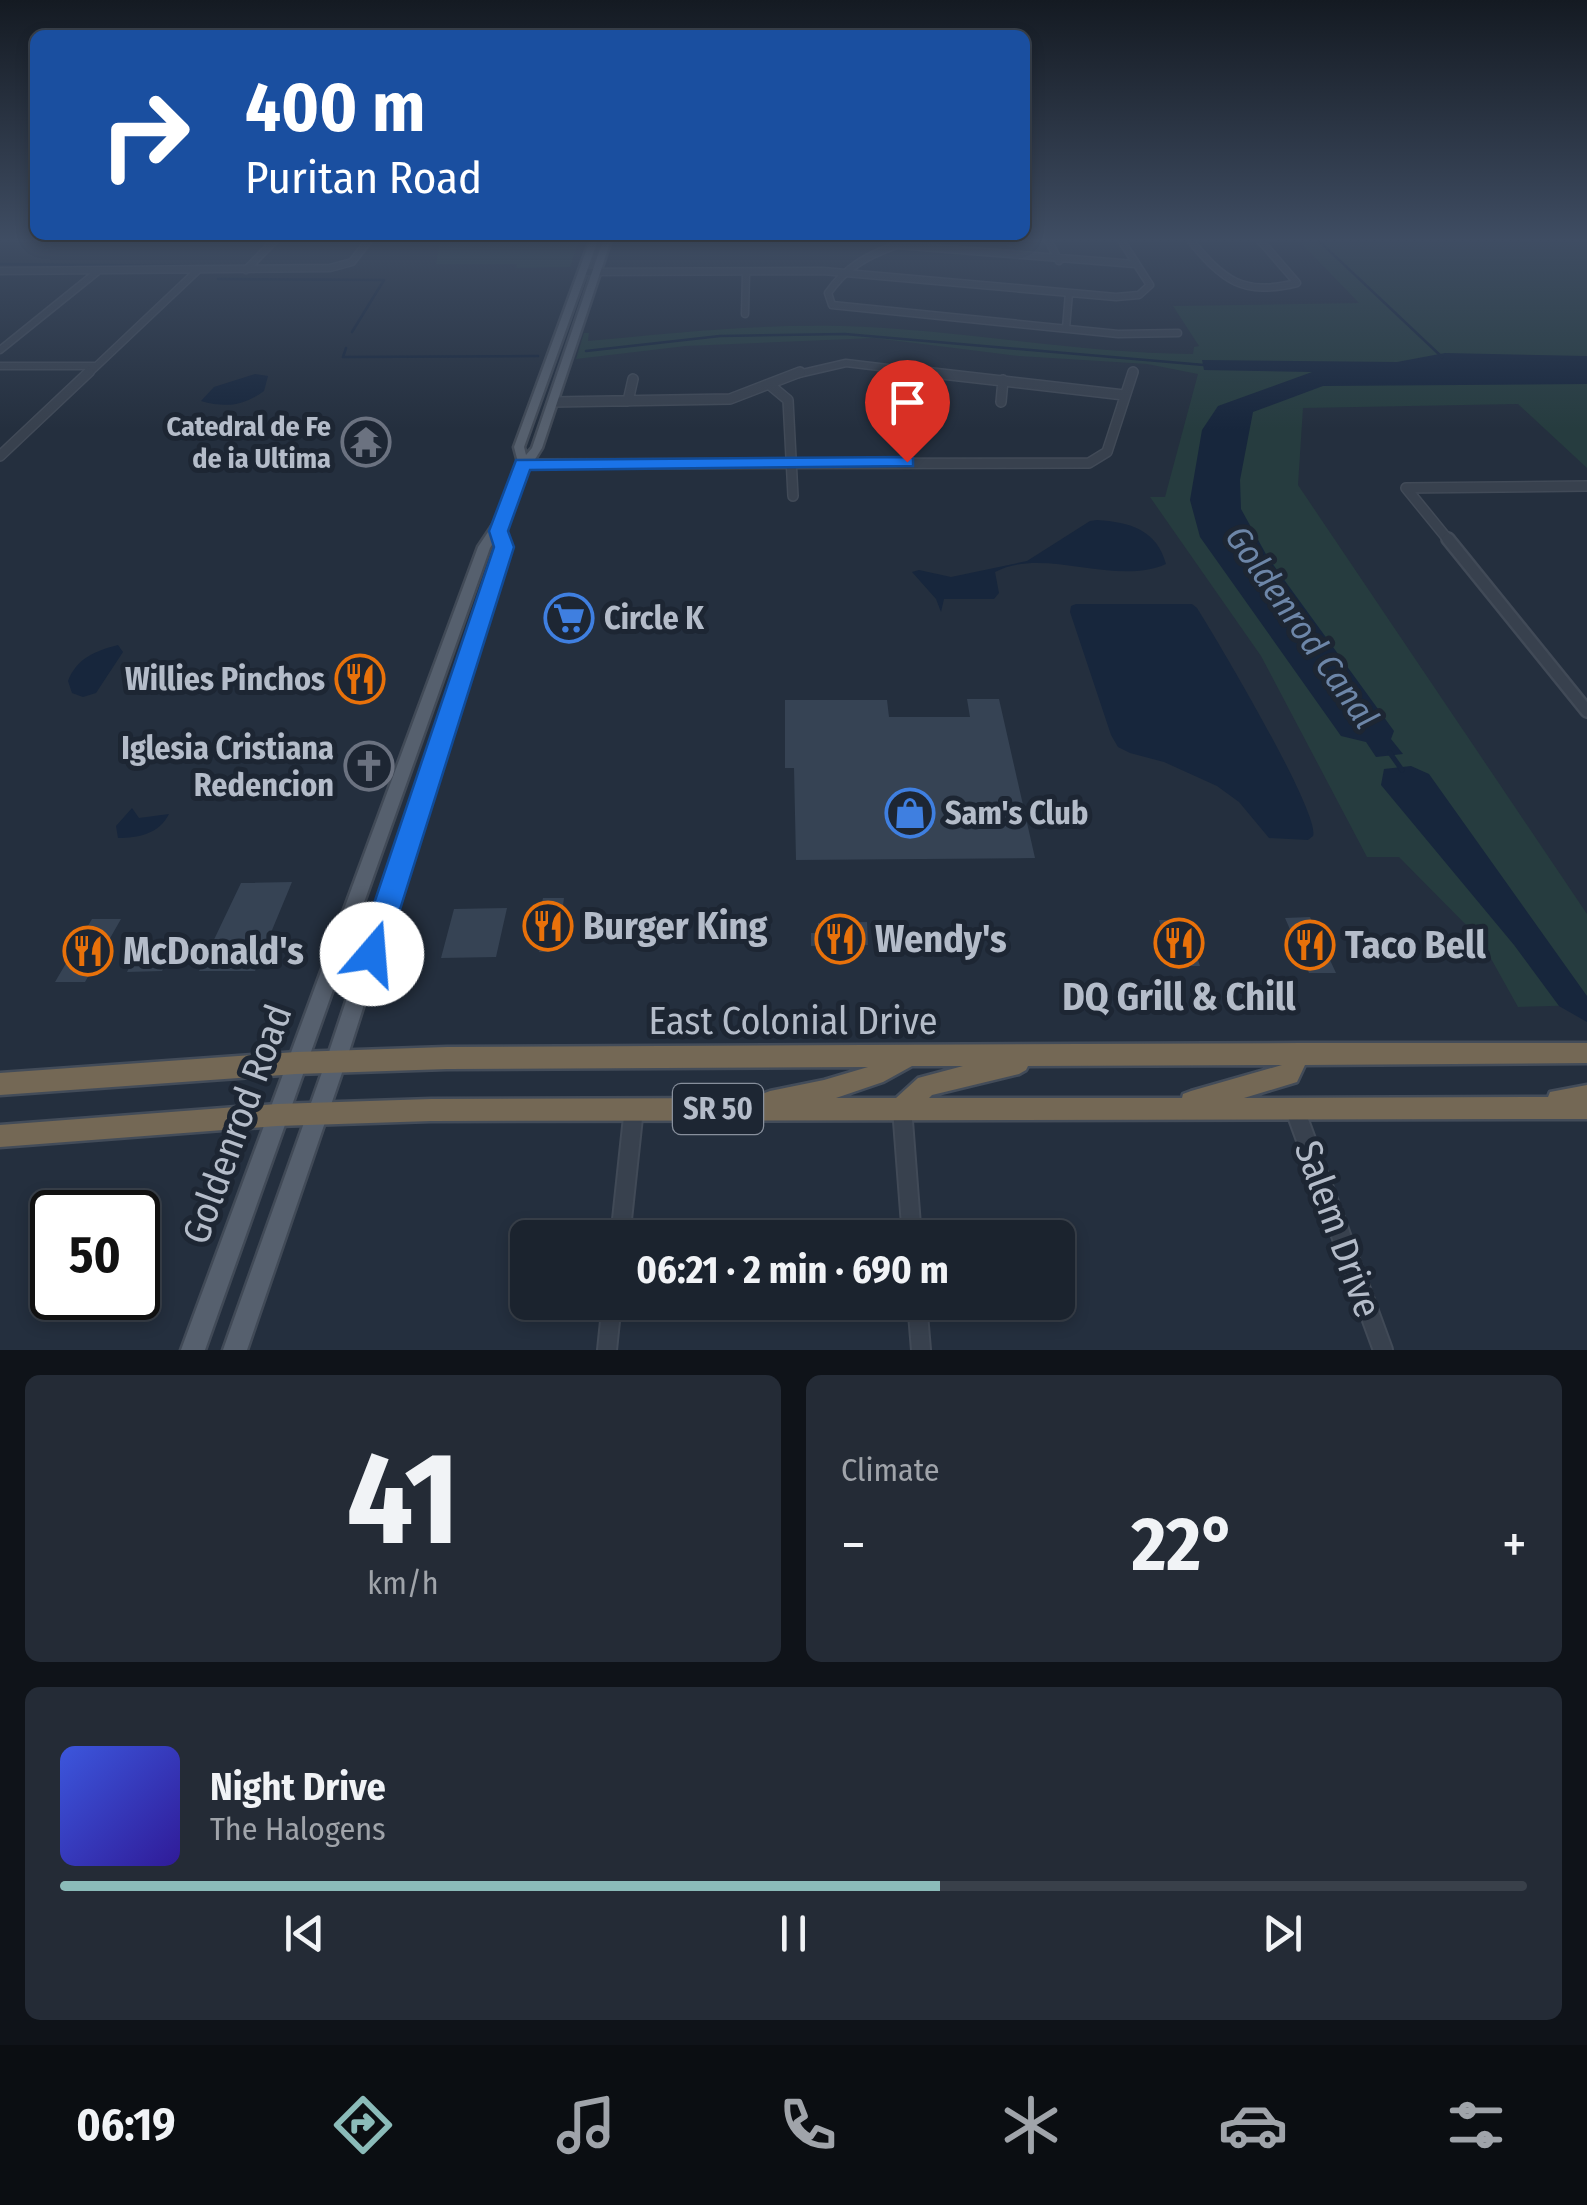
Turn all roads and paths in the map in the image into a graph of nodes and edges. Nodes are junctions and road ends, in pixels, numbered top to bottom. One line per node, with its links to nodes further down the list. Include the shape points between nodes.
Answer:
1 (58, 303): 13 (street)
2 (163, 303): 15 (street)
3 (571, 303): 10 (main road, Goldenrod Road)
4 (586, 303): 12 (main road, Goldenrod Road)
5 (745, 303): 8 (street)
6 (833, 303): 9 (street)
7 (1068, 303): 9 (street)
8 (744, 314)
9 (1066, 328): 11 (street)
10 (562, 329): 12 (main road); 28 (main road, Goldenrod Road, via 520,448)
11 (1178, 333)
12 (571, 346): 23 (main road, Goldenrod Road)
13 (0, 350)
14 (0, 366): 15 (street)
15 (96, 366): 25 (street)
16 (899, 368): 19 (street); 20 (street, via 824,365); 27 (street, via 894,386)
17 (1133, 372): 21 (street)
18 (633, 379): 22 (street)
19 (1003, 380): 21 (street); 24 (street)
20 (770, 385): 22 (street, via 730,399); 26 (street, via 788,400)
21 (1124, 395): 27 (street, via 1107,452 1089,462)
22 (628, 401): 23 (street)
23 (553, 402): 28 (main road, Goldenrod Road, via 537,448)
24 (1000, 402)
25 (0, 456)
26 (791, 462): 27 (street); 28 (street); 30 (street)
27 (907, 462)
28 (522, 464): 31 (main road, Goldenrod Road)
29 (1587, 486): 34 (street, via 1406,488)
30 (793, 496)
31 (498, 531): 32 (main road, Goldenrod Road, via 484,548); 33 (main road, Goldenrod Road, via 504,547)
32 (437, 676): 33 (street); 40 (main road, Goldenrod Road)
33 (462, 676): 39 (main road, Goldenrod Road)
34 (1587, 711)
35 (1587, 1053): 36 (highway, East Colonial Drive / SR 50)
36 (1300, 1054): 38 (highway, East Colonial Drive / SR 50); 46 (highway, via 1289,1074 1270,1082)
37 (910, 1056): 38 (highway, East Colonial Drive / SR 50); 39 (highway, East Colonial Drive / SR 50); 49 (highway, via 856,1084)
38 (1052, 1056): 45 (highway, via 948,1078 926,1086)
39 (336, 1061): 40 (highway, East Colonial Drive / SR 50); 50 (main road, Goldenrod Road)
40 (296, 1063): 41 (highway, East Colonial Drive / SR 50); 51 (main road, Goldenrod Road)
41 (0, 1084)
42 (1587, 1096): 47 (highway)
43 (1294, 1107): 46 (highway, SR 50); 47 (highway, SR 50); 61 (street, Salem Drive)
44 (634, 1108): 49 (highway, SR 50); 50 (highway, SR 50); 53 (street)
45 (902, 1108): 46 (highway, SR 50); 49 (highway, SR 50); 54 (street)
46 (1168, 1108)
47 (1500, 1108): 48 (highway, SR 50)
48 (1587, 1108)
49 (736, 1109)
50 (318, 1113): 51 (highway, SR 50); 58 (main road, Goldenrod Road)
51 (277, 1116): 52 (highway, SR 50); 57 (main road, Goldenrod Road)
52 (0, 1136)
53 (622, 1220)
54 (911, 1220)
55 (610, 1320): 59 (street)
56 (918, 1320): 60 (street)
57 (193, 1350)
58 (235, 1350)
59 (607, 1350)
60 (921, 1350)
61 (1383, 1350)

